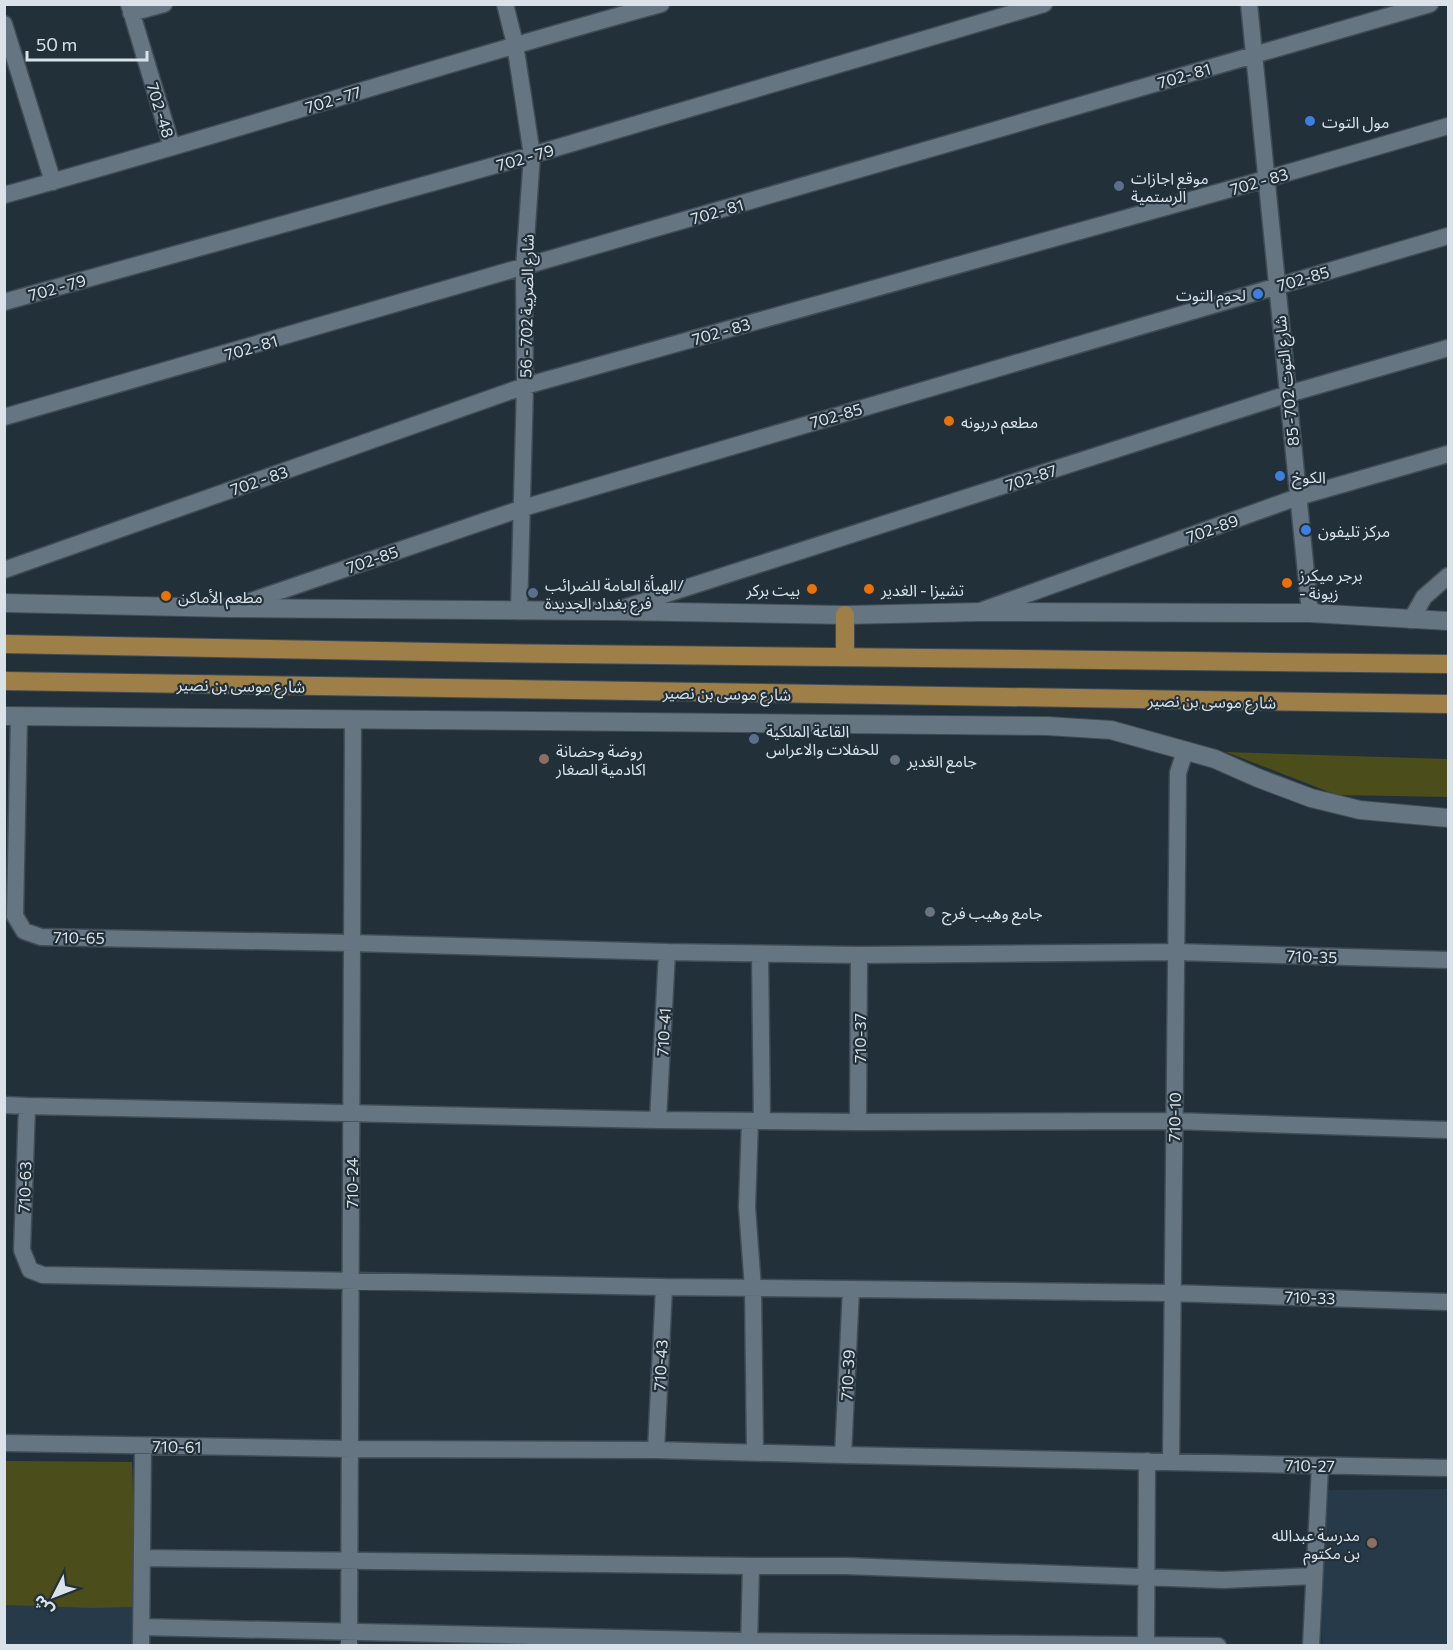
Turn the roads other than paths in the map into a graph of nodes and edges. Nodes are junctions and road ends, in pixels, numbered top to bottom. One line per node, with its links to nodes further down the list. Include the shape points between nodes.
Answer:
1 (165, 4): 7 (street)
2 (505, 4): 9 (street, شارع الضريبة 702 - 56)
3 (661, 4): 9 (street, 702 - 77)
4 (1044, 4): 13 (street, 702 - 79)
5 (1249, 4): 10 (street, شارع التوت 702- 85)
6 (1430, 4): 10 (street, 702- 81)
7 (130, 9): 12 (street, 702 -48)
8 (4, 24): 15 (street)
9 (515, 44): 12 (street, 702 - 77); 13 (street, شارع الضريبة 702 - 56)
10 (1254, 54): 14 (street, شارع التوت 702- 85); 18 (street, 702- 81)
11 (1449, 126): 14 (street, 702 - 83)
12 (172, 147): 15 (street, 702 - 77)
13 (532, 155): 18 (street, شارع الضريبة 702 - 56); 20 (street, 702 - 79)
14 (1266, 179): 19 (street, شارع التوت 702- 85); 22 (street, 702 - 83)
15 (53, 182): 16 (street, 702 - 77)
16 (4, 195)
17 (1449, 236): 19 (street, 702-85)
18 (524, 268): 22 (street, شارع الضريبة 702 - 56); 24 (street, 702- 81)
19 (1277, 286): 23 (street, شارع التوت 702- 85); 27 (street, 702-85)
20 (4, 302)
21 (1449, 348): 23 (street, 702-87)
22 (525, 386): 27 (street, شارع الضريبة 702 - 56); 28 (street, 702 - 83)
23 (1288, 394): 26 (street, شارع التوت 702- 85); 33 (street, 702-87)
24 (4, 417)
25 (1449, 454): 26 (street, 702-89)
26 (1298, 497): 34 (street, 702-89); 35 (street, شارع التوت 702- 85)
27 (523, 508): 31 (street, 702-85); 32 (street, شارع الضريبة 702 - 56)
28 (4, 570)
29 (1449, 576): 37 (street, via 1424,597)
30 (4, 603): 31 (street)
31 (229, 608): 32 (street)
32 (519, 611): 33 (street)
33 (615, 611): 36 (street)
34 (978, 612): 35 (street); 36 (street)
35 (1310, 613): 37 (street)
36 (845, 615): 40 (main road)
37 (1411, 620): 38 (street)
38 (1449, 621)
39 (4, 644): 40 (main road)
40 (845, 657): 41 (main road)
41 (1449, 664)
42 (4, 681): 43 (main road, شارع موسى بن نصير)
43 (1449, 704)
44 (12, 716): 45 (street); 48 (street, 710-65, via 15,916 24,931 41,937)
45 (353, 721): 46 (street, via 1047,726 1111,730); 48 (street, 710-24)
46 (1185, 751): 47 (street, via 1311,798 1360,810); 50 (street, 710-10, via 1178,773)
47 (1449, 818)
48 (352, 943): 49 (street); 56 (street, 710-24)
49 (667, 952): 51 (street); 57 (street, 710-41)
50 (1176, 952): 52 (street); 53 (street, 710-35); 59 (street, 710-10)
51 (760, 954): 52 (street); 58 (street)
52 (859, 955): 60 (street, 710-37)
53 (1449, 960)
54 (4, 1105): 55 (street)
55 (27, 1106): 56 (street); 62 (street, 710-63, via 22,1250 30,1270 43,1275)
56 (352, 1114): 57 (street); 62 (street, 710-24)
57 (658, 1120): 58 (street)
58 (756, 1121): 60 (street); 64 (street, via 747,1207)
59 (1174, 1121): 60 (street); 61 (street); 66 (street, 710-10)
60 (858, 1122)
61 (1449, 1130)
62 (351, 1280): 63 (street); 70 (street, 710-24)
63 (664, 1287): 64 (street); 71 (street, 710-43)
64 (753, 1288): 65 (street); 72 (street)
65 (851, 1289): 66 (street); 73 (street, 710-39)
66 (1172, 1293): 67 (street, 710-33); 75 (street, 710-10)
67 (1449, 1302)
68 (4, 1443): 69 (street, 710-61)
69 (143, 1446): 70 (street, 710-61); 78 (street)
70 (350, 1449): 71 (street); 79 (street, 710-24)
71 (656, 1450): 72 (street)
72 (755, 1453): 73 (street)
73 (843, 1455): 74 (street)
74 (1147, 1461): 75 (street); 81 (street)
75 (1171, 1462): 76 (street, 710-27)
76 (1320, 1466): 77 (street, 710-27); 82 (street)
77 (1449, 1468)
78 (142, 1558): 79 (street); 83 (street)
79 (349, 1562): 80 (street); 84 (street, 710-24)
80 (751, 1566): 81 (street); 85 (street)
81 (1146, 1576): 82 (street, via 1223,1580); 86 (street)
82 (1314, 1576): 89 (street)
83 (141, 1627): 84 (street); 87 (street)
84 (349, 1638): 85 (street)
85 (749, 1643): 86 (street)
86 (1146, 1645): 88 (street)
87 (141, 1646)
88 (1218, 1646)
89 (1311, 1646)

